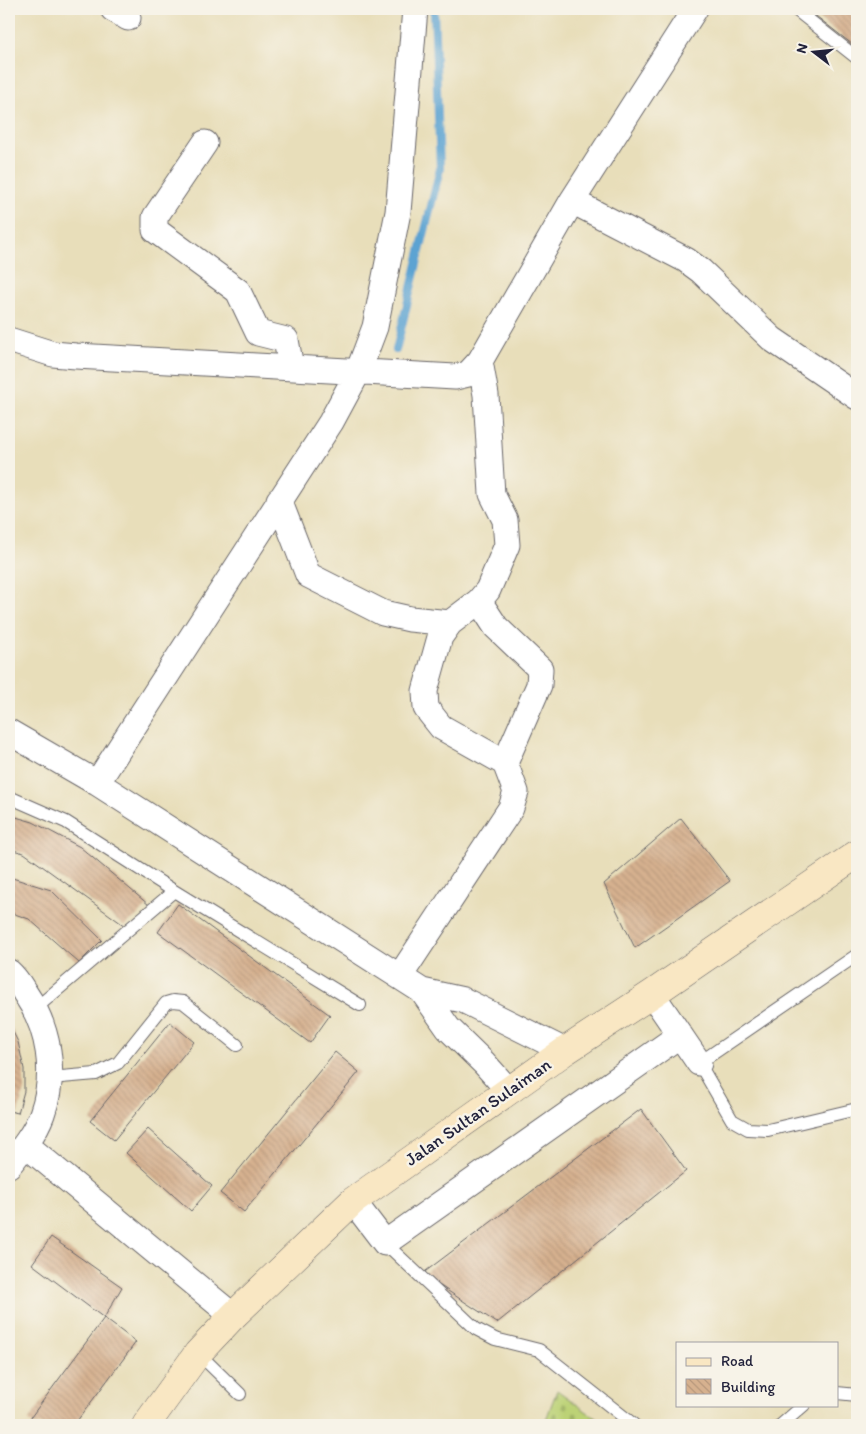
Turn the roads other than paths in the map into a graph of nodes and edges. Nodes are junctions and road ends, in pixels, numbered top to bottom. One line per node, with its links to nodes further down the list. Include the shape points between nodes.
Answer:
1 (415, 9): 10 (street, via 398,212 374,326)
2 (695, 9): 6 (street)
3 (796, 9): 4 (lane)
4 (857, 58)
5 (205, 143): 9 (street, via 155,217 155,230 238,291 258,333 286,340)
6 (572, 201): 8 (street); 11 (street, via 702,271 772,339)
7 (9, 340): 9 (street, via 53,354)
8 (480, 361): 10 (street, via 468,374 455,377); 13 (street, via 486,396 492,494 505,520 507,545 488,590)
9 (291, 367): 10 (street)
10 (358, 372): 12 (street, via 331,422)
11 (857, 398)
12 (279, 500): 14 (street, via 308,575 383,613); 17 (street)
13 (479, 601): 14 (street); 16 (street, via 496,627 540,669 539,685)
14 (450, 623): 16 (street, via 440,637 425,691 426,708 441,727)
15 (9, 732): 17 (street)
16 (505, 763): 23 (street, via 516,792 511,808)
17 (97, 782): 23 (street)
18 (9, 797): 20 (lane, via 66,822)
19 (857, 854): 25 (street, Jalan Sultan Sulaiman)
20 (174, 891): 26 (lane); 27 (lane)
21 (857, 955): 31 (lane)
22 (9, 972): 27 (street)
23 (400, 976): 24 (street)
24 (422, 991): 30 (street, via 463,1000); 33 (street, via 448,1028)
25 (652, 994): 28 (street); 30 (street, Jalan Sultan Sulaiman)
26 (360, 1006)
27 (36, 1008): 32 (street, via 45,1030)
28 (680, 1035): 31 (street); 38 (street)
29 (237, 1045): 32 (lane, via 183,1002 173,1001 166,1003 118,1063 96,1074)
30 (565, 1051): 33 (street, Jalan Sultan Sulaiman)
31 (699, 1063): 34 (lane, via 732,1120 748,1129 768,1130)
32 (50, 1078): 35 (street, via 42,1113)
33 (509, 1091): 37 (street, Jalan Sultan Sulaiman)
34 (857, 1109)
35 (26, 1145): 36 (street); 39 (street)
36 (9, 1165)
37 (353, 1201): 38 (street); 39 (street, Jalan Sultan Sulaiman)
38 (386, 1243): 46 (lane, via 476,1329 495,1339 539,1350)
39 (233, 1316): 40 (street, Jalan Sultan Sulaiman)
40 (198, 1353): 42 (lane); 45 (street, Jalan Sultan Sulaiman)
41 (838, 1393): 43 (lane)
42 (240, 1394)
43 (857, 1394)
44 (803, 1406): 47 (lane)
45 (146, 1425)
46 (634, 1425)
47 (781, 1425)

